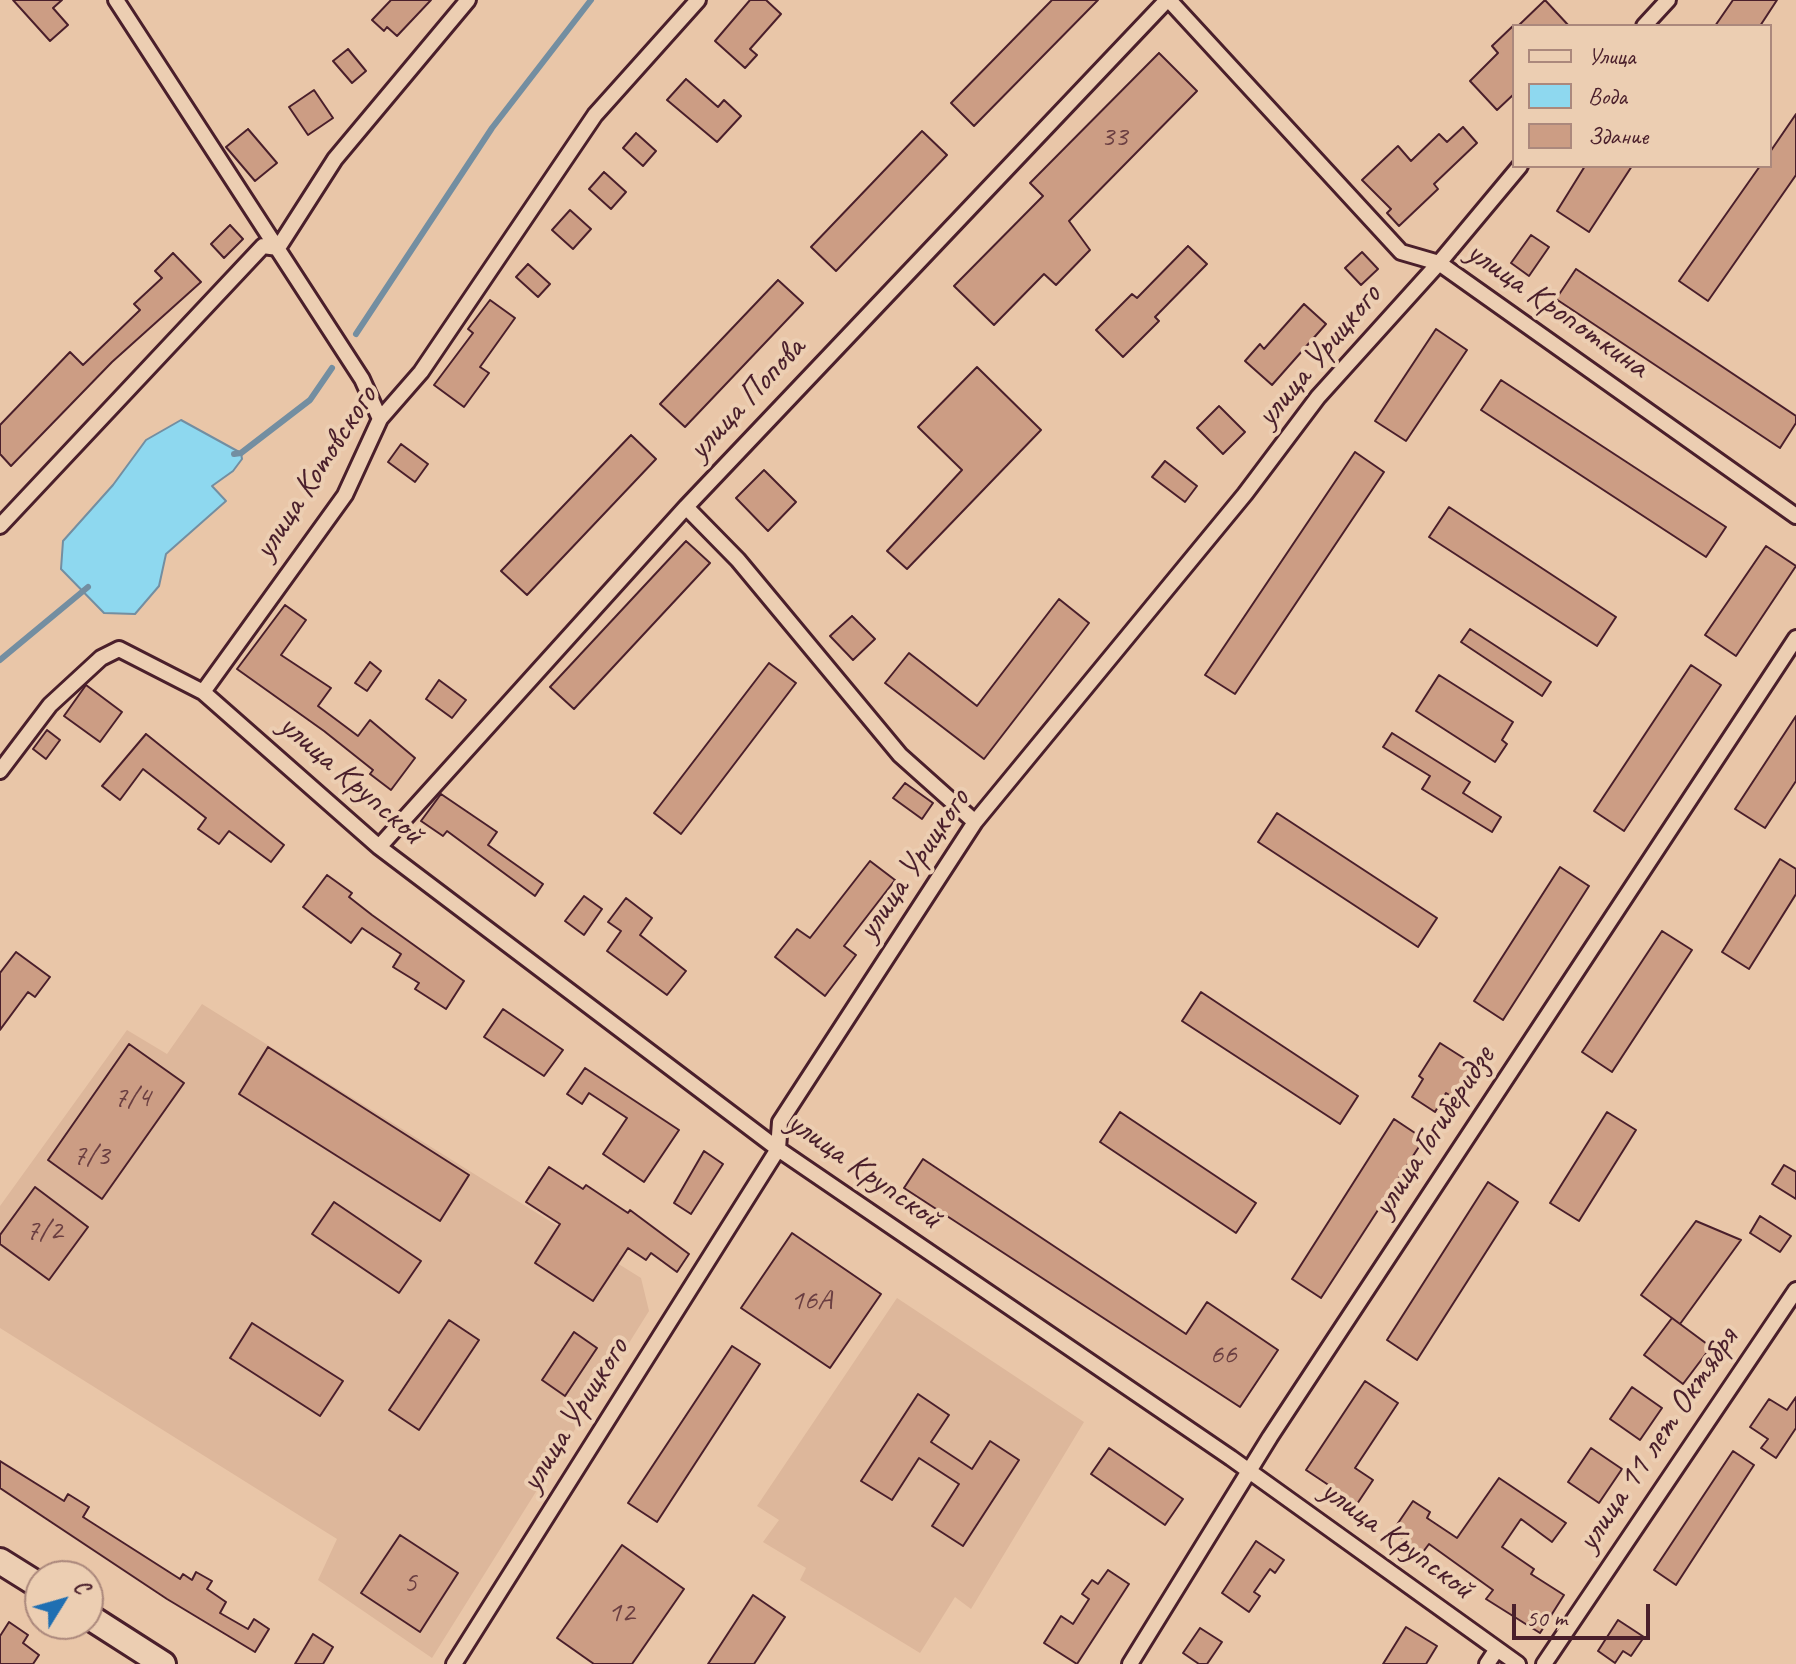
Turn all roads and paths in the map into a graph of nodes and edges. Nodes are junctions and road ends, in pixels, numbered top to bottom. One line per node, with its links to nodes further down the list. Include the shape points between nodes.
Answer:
1 (116, 0): 8 (street)
2 (468, 0): 8 (street, via 335,159)
3 (698, 0): 10 (street, улица Котовского, via 595,115 421,372)
4 (1168, 0): 9 (street, улица Кропоткина, via 1401,252); 11 (street, улица Попова)
5 (1668, 0): 6 (street)
6 (1646, 24)
7 (1518, 168): 9 (street, улица Урицкого)
8 (278, 248): 10 (street, via 362,379); 13 (street, via 263,246)
9 (1439, 263): 12 (street, улица Кропоткина); 17 (street, улица Урицкого, via 1318,397 1245,494)
10 (380, 419): 15 (street, улица Котовского, via 345,495)
11 (686, 507): 17 (street, via 738,560 900,755); 18 (street, улица Попова)
12 (1796, 516)
13 (0, 526)
14 (1796, 638): 21 (street, улица Гогиберидзе)
15 (203, 692): 16 (street, via 119,649 101,658 50,705); 18 (street, улица Крупской)
16 (0, 771)
17 (975, 822): 19 (street, улица Урицкого, via 780,1122)
18 (379, 847): 19 (street, улица Крупской)
19 (778, 1149): 21 (street, улица Крупской); 27 (street, улица Урицкого)
20 (1796, 1290): 31 (street, улица 11 лет Октября)
21 (1248, 1471): 25 (street, улица Крупской); 28 (street, улица Гогиберидзе)
22 (0, 1561): 23 (main road)
23 (24, 1576)
24 (104, 1626): 26 (main road)
25 (1497, 1649): 29 (street); 30 (street, улица Крупской)
26 (163, 1664)
27 (454, 1664)
28 (1130, 1664)
29 (1487, 1664)
30 (1518, 1664)
31 (1544, 1664)

